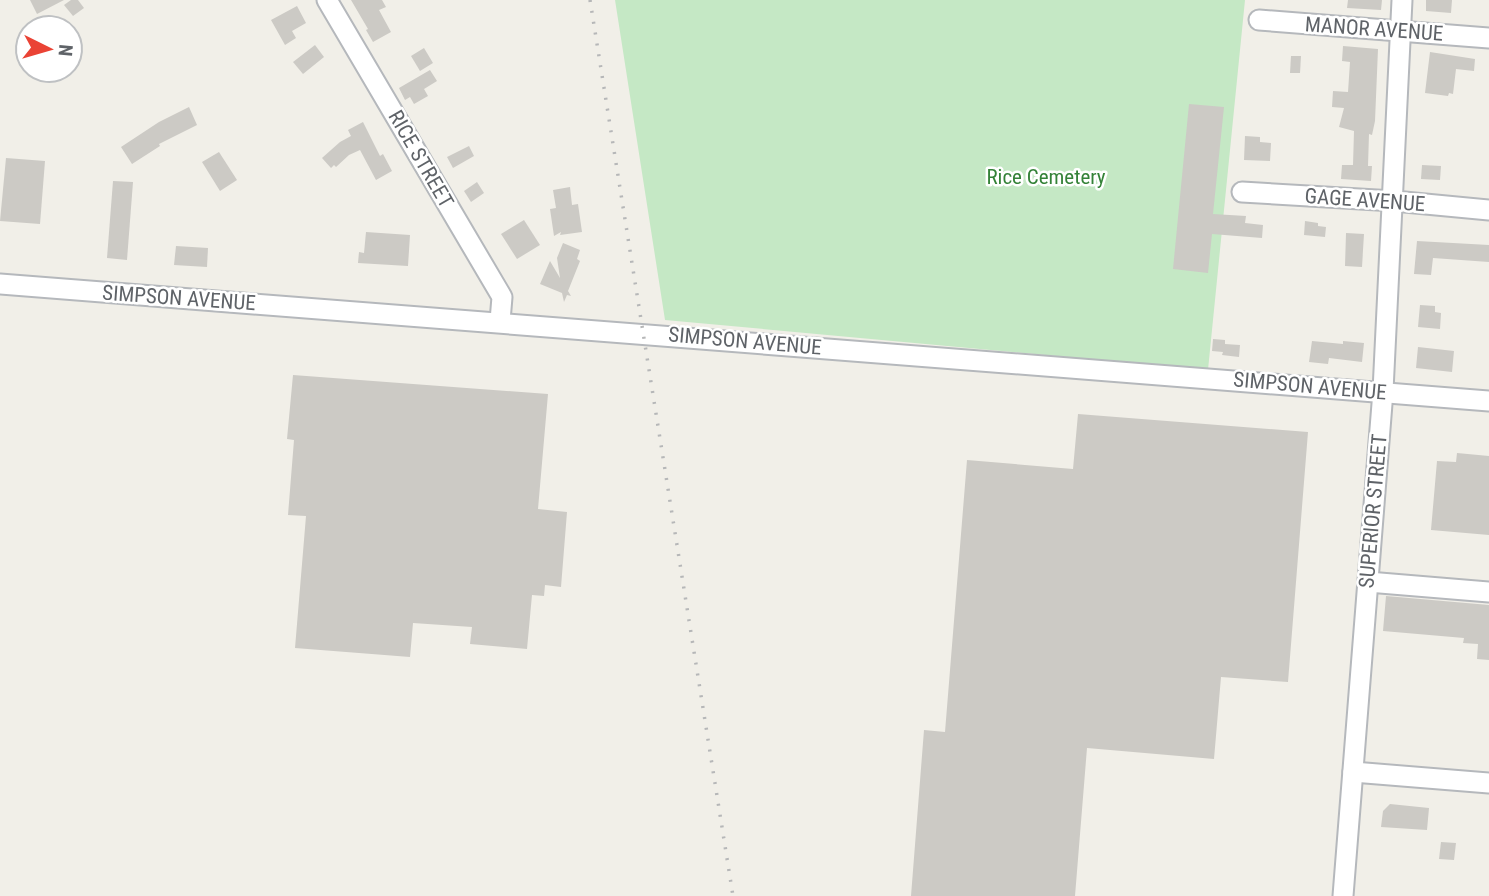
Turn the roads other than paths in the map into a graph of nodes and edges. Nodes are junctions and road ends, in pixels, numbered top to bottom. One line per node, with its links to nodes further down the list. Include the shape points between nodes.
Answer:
1 (327, 0): 10 (street, RICE STREET, via 502,298)
2 (1402, 0): 4 (street, SUPERIOR STREET)
3 (1259, 20): 4 (street, MANOR AVENUE)
4 (1401, 30): 5 (street, MANOR AVENUE); 7 (street, SUPERIOR STREET)
5 (1489, 38)
6 (1242, 192): 7 (street, GAGE AVENUE)
7 (1394, 201): 8 (street, GAGE AVENUE); 11 (street, SUPERIOR STREET)
8 (1489, 210)
9 (0, 284): 10 (street, SIMPSON AVENUE)
10 (500, 321): 11 (street, SIMPSON AVENUE)
11 (1383, 391): 12 (street, SIMPSON AVENUE); 13 (street, SUPERIOR STREET)
12 (1489, 401)
13 (1368, 582): 14 (street); 15 (street, SUPERIOR STREET)
14 (1489, 592)
15 (1353, 772): 16 (street); 17 (street, SUPERIOR STREET)
16 (1489, 783)
17 (1343, 896)

